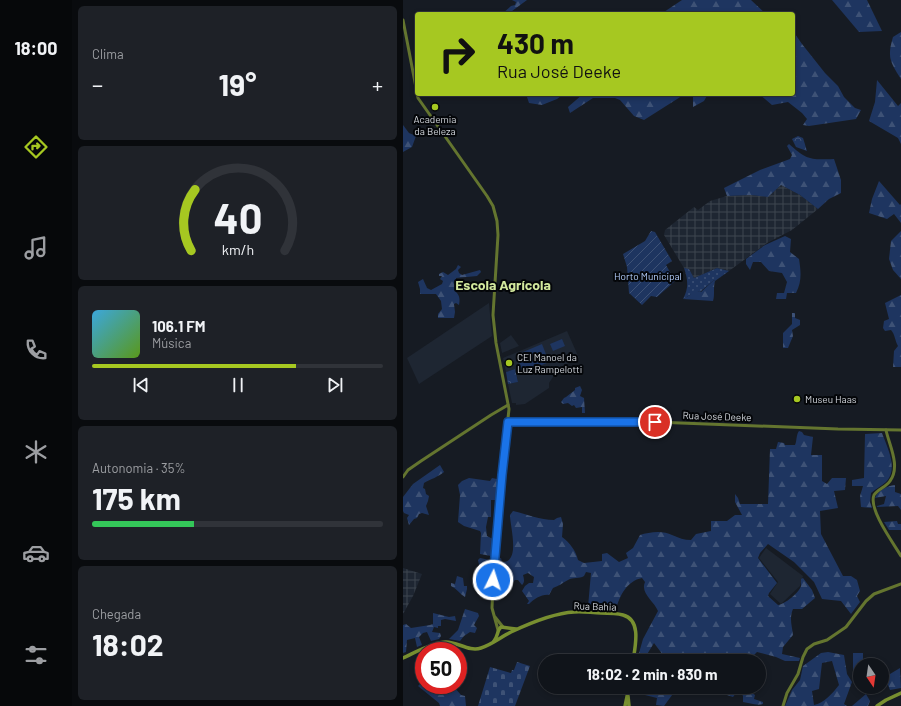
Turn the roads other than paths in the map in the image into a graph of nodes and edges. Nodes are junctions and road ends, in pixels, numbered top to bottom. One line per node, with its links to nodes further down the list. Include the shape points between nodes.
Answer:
1 (403, 20): 2 (street)
2 (415, 84)
3 (418, 96): 4 (street, via 479,184 497,217 493,315)
4 (509, 406): 5 (street); 8 (street, via 421,461)
5 (508, 422): 6 (street, Rua José Deeke, via 655,422); 11 (street, via 492,596)
6 (886, 430): 7 (street, Rua José Deeke); 9 (street, via 894,457 894,471 890,480 874,496 873,504)
7 (901, 430)
8 (403, 476)
9 (901, 556)
10 (901, 584): 22 (street, via 874,594 846,627 807,649 799,674 787,693)
11 (493, 614): 12 (street); 14 (street)
12 (505, 627): 13 (main road, Rua Bahia); 14 (main road); 15 (main road, via 508,631)
13 (517, 629): 15 (main road, Rua Bahia); 17 (main road, Rua Bahia, via 571,612 623,615 631,621 636,632)
14 (498, 631): 15 (main road, via 500,635); 16 (main road)
15 (505, 635): 16 (main road, Rua Bahia)
16 (491, 643): 18 (main road, Rua Bahia, via 472,649 441,642)
17 (634, 654)
18 (403, 658)
19 (901, 693): 23 (main road)
20 (627, 694): 21 (main road)
21 (628, 705)
22 (783, 706)
23 (877, 706)

